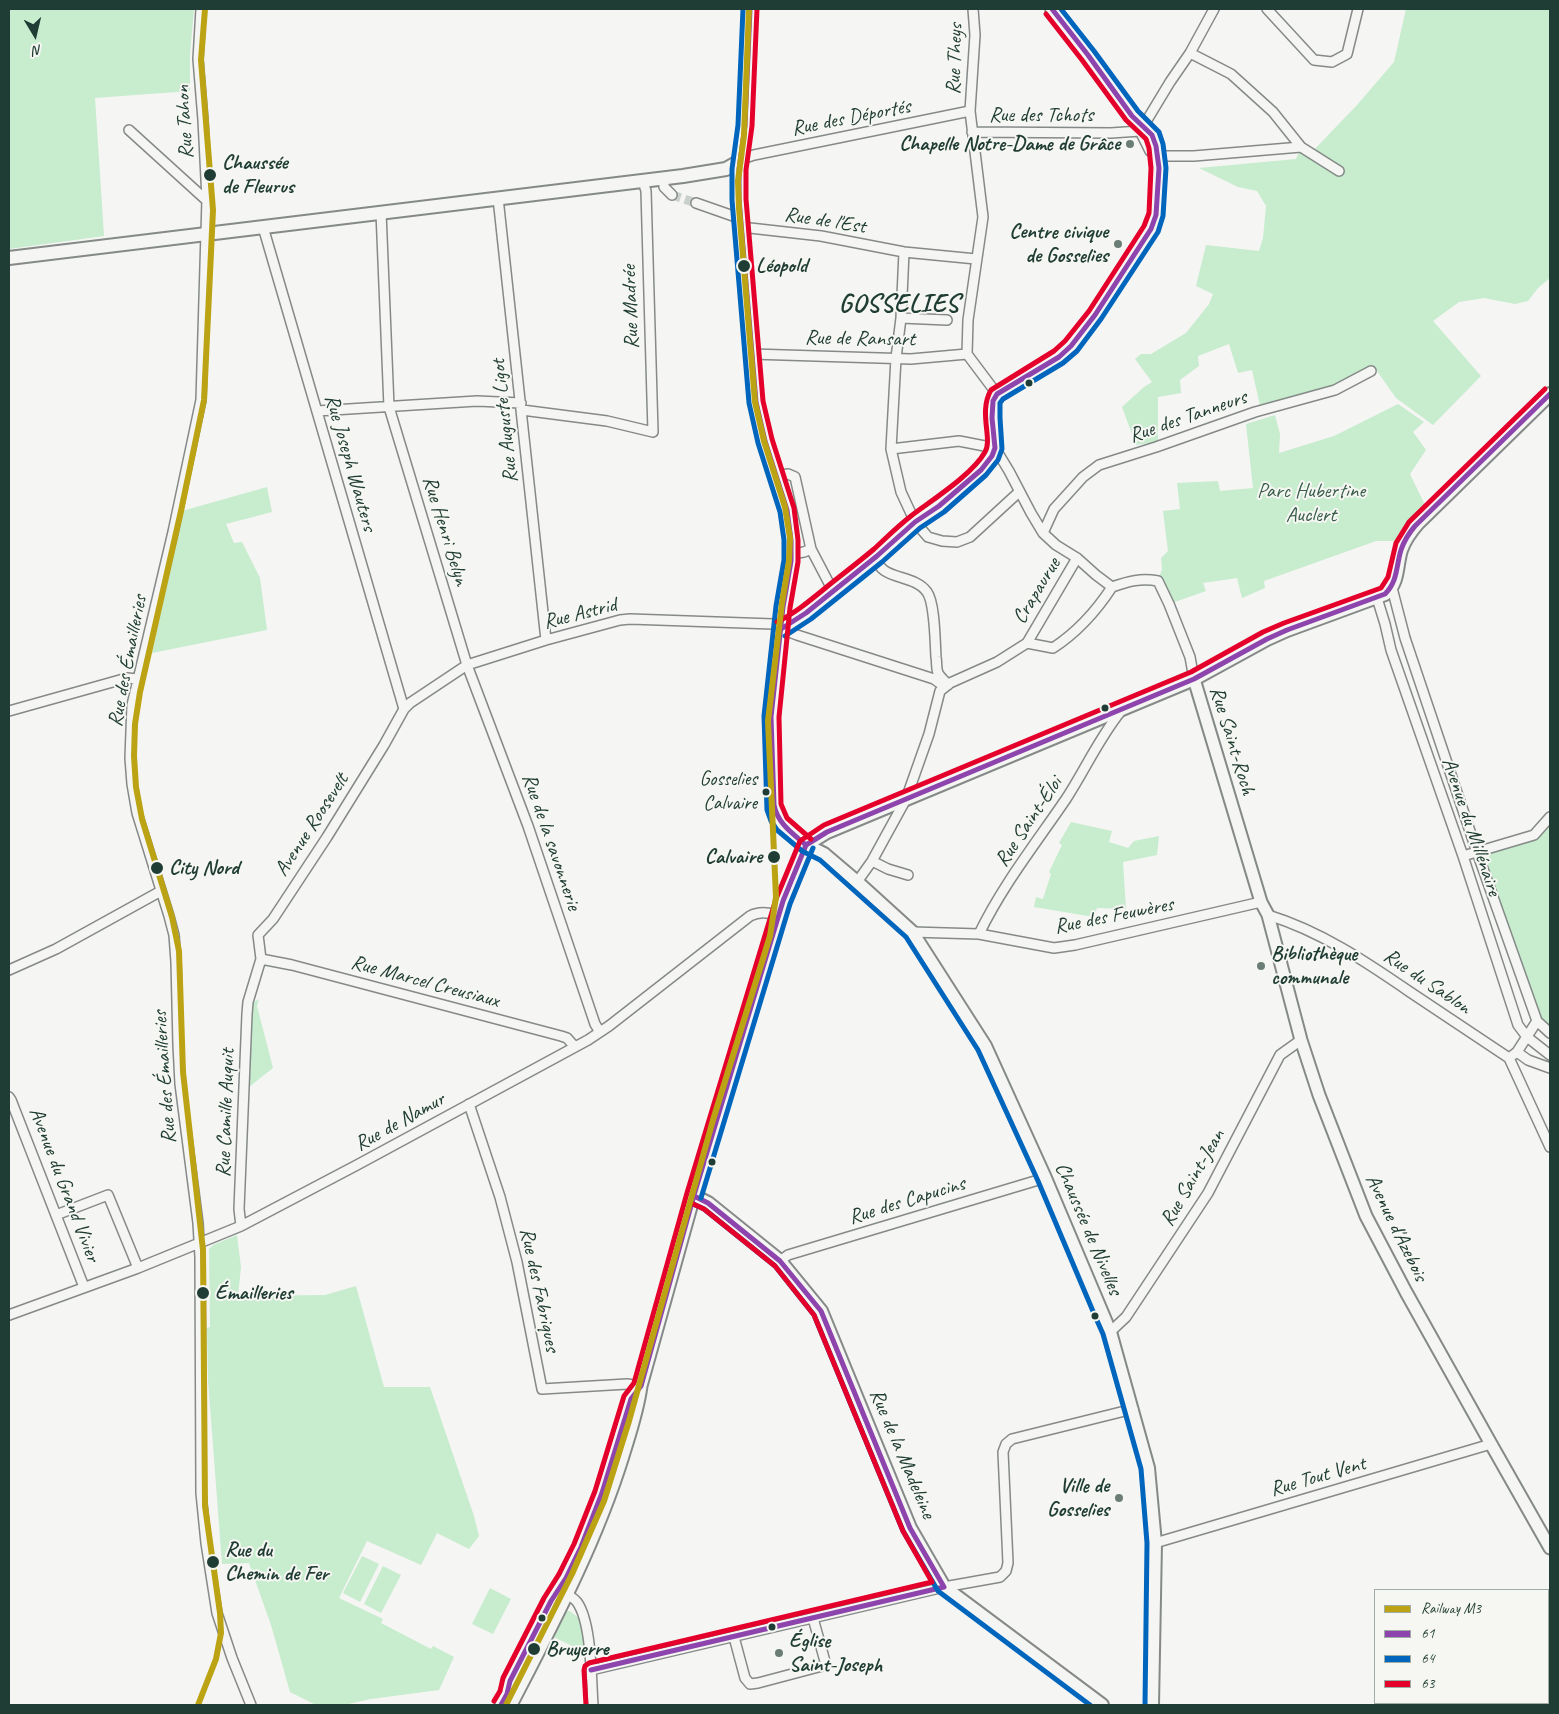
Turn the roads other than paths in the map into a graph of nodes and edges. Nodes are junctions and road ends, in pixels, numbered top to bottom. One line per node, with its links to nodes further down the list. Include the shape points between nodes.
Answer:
1 (201, 9): 21 (street, Rue Tahon, via 198,59)
2 (750, 9): 15 (main road, via 745,126)
3 (973, 9): 9 (street, Rue Theys, via 975,35)
4 (1052, 9): 10 (main road)
5 (1214, 9): 8 (street)
6 (1267, 9): 7 (street, via 1314,60 1332,62 1347,54)
7 (1358, 9)
8 (1190, 53): 10 (street); 13 (street, via 1232,74 1273,112)
9 (970, 111): 12 (street, Rue Theys); 15 (street, Rue des Déportés, via 754,155)
10 (1141, 128): 12 (street, Rue des Tchots, via 1110,133); 14 (main road, via 1152,136)
11 (129, 130): 21 (street)
12 (972, 132): 29 (street, Rue Theys, via 983,217)
13 (1301, 147): 14 (street, via 1194,156); 16 (street)
14 (1157, 155): 36 (main road, via 1156,215 1151,229 1095,315 1059,357)
15 (740, 161): 17 (main road, via 726,169); 24 (main road)
16 (1339, 171)
17 (664, 178): 18 (main road); 19 (street, via 664,187)
18 (642, 181): 20 (main road); 38 (street, Rue Madrée, via 646,194 653,432)
19 (672, 195)
20 (498, 198): 23 (main road); 38 (street, Rue Auguste Ligot)
21 (207, 199): 26 (street, Rue Tahon)
22 (696, 203): 24 (street, Rue de l'Est, via 736,217)
23 (381, 212): 25 (main road); 39 (street, Rue Henri Belyn)
24 (741, 222): 27 (street, Rue de l'Est); 32 (main road)
25 (263, 227): 26 (main road); 40 (street, Rue Joseph Wauters)
26 (206, 234): 28 (main road); 63 (street, Rue des Émailleries, via 199,412)
27 (904, 252): 29 (street, Rue de l'Est); 30 (street)
28 (9, 258)
29 (976, 259): 33 (street, Rue Theys)
30 (901, 318): 31 (street); 34 (street)
31 (947, 320)
32 (752, 354): 34 (street, Rue de Ransart); 44 (main road, via 758,415)
33 (966, 354): 34 (street, Rue de Ransart); 36 (street)
34 (896, 358): 42 (street)
35 (1372, 371): 48 (street, Rue des Tanneurs, via 1336,390 1255,412 1099,465 1083,477 1054,509)
36 (997, 394): 41 (main road, via 992,418)
37 (1550, 394): 54 (main road, via 1408,534)
38 (521, 406): 39 (street, via 476,401); 58 (street, Rue Auguste Ligot)
39 (389, 407): 40 (street); 60 (street, Rue Henri Belyn)
40 (317, 411): 67 (street, Rue Joseph Wauters)
41 (995, 448): 42 (street, via 959,442); 46 (street); 47 (main road, via 988,462 969,482)
42 (891, 449): 47 (street, via 901,492)
43 (792, 464): 45 (street)
44 (776, 476): 45 (street, via 788,474); 50 (main road, via 788,518)
45 (795, 477): 49 (street)
46 (1019, 492): 47 (street, via 970,537 957,542 942,542 928,537); 48 (street)
47 (915, 522): 51 (main road)
48 (1044, 532): 52 (street, via 1056,545)
49 (811, 548): 50 (street); 55 (street)
50 (792, 554): 57 (main road)
51 (877, 556): 55 (main road); 62 (street, via 881,569 912,581 926,590 930,598)
52 (1077, 558): 53 (street); 59 (street, Crapaurue)
53 (1112, 587): 59 (street, via 1102,603 1054,647); 64 (street, Rue Saint-Roch, via 1135,580 1158,581 1190,657)
54 (1392, 588): 56 (main road); 61 (street, Avenue du Millénaire)
55 (833, 591): 57 (main road)
56 (1377, 598): 64 (main road, via 1287,630); 65 (street, Avenue du Millénaire)
57 (781, 629): 58 (street, Rue Astrid, via 773,624 630,619); 62 (street, Rue Astrid); 72 (main road, Chaussée de Nivelles, via 770,729 774,804 782,824)
58 (546, 640): 60 (street, Rue Astrid)
59 (1027, 643): 66 (street, via 997,662)
60 (467, 665): 67 (street, Rue Astrid); 87 (street, Rue de la savonnerie)
61 (1417, 674): 65 (street); 73 (street, Avenue du Millénaire)
62 (936, 676): 66 (street)
63 (138, 679): 68 (street, via 127,678); 78 (street, Rue des Émailleries, via 131,720 132,784 141,830)
64 (1194, 679): 69 (main road, via 1122,709); 79 (street, Rue Saint-Roch)
65 (1402, 680): 74 (street, Avenue du Millénaire)
66 (946, 686): 70 (street, via 940,691)
67 (404, 709): 84 (street, Avenue Roosevelt, via 327,837 273,919 258,935)
68 (9, 711)
69 (1104, 723): 70 (main road); 83 (street, Rue Saint-Éloi, via 1072,789 990,910)
70 (906, 799): 72 (main road, via 827,832); 75 (street)
71 (1550, 817): 73 (street, via 1534,835)
72 (806, 846): 77 (main road, Chaussée de Nivelles, via 824,854); 80 (main road)
73 (1477, 852): 74 (street); 86 (street, Avenue du Millénaire)
74 (1463, 856): 89 (street, Avenue du Millénaire, via 1518,1024)
75 (872, 861): 76 (street); 77 (street)
76 (908, 875)
77 (857, 882): 82 (main road, Chaussée de Nivelles)
78 (161, 891): 85 (street, via 56,949); 103 (street, Rue des Émailleries, via 174,944 180,1084)
79 (1261, 902): 81 (street, Avenue d'Azebois); 83 (street, Rue des Feuwères, via 1054,948)
80 (779, 915): 87 (street, Rue de Namur, via 766,912 750,916); 100 (main road)
81 (1268, 915): 90 (street, Avenue d'Azebois); 94 (street, Rue du Sablon, via 1292,922 1359,957)
82 (912, 932): 83 (street, Rue des Feuwères); 99 (main road, Chaussée de Nivelles, via 985,1046)
83 (979, 934)
84 (262, 959): 91 (street, Rue Marcel Creusiaux, via 561,1036); 102 (street, Rue Camille Auquit, via 248,1002)
85 (9, 970)
86 (1537, 1021): 88 (street, Avenue du Millénaire); 89 (street)
87 (600, 1032): 91 (street, Rue de Namur)
88 (1550, 1034)
89 (1527, 1037): 92 (street); 93 (street, Avenue du Millénaire)
90 (1301, 1040): 108 (street, Rue Saint-Jean, via 1280,1055 1208,1194 1126,1317); 111 (street, Avenue d'Azebois, via 1366,1216)
91 (575, 1047): 97 (street, Rue de Namur)
92 (1517, 1052): 94 (street); 95 (street)
93 (1550, 1055)
94 (1509, 1058): 98 (street)
95 (1550, 1068)
96 (9, 1097): 101 (street, Avenue du Grand Vivier)
97 (468, 1104): 102 (street, Rue de Namur); 109 (street, Rue des Fabriques, via 500,1197 517,1262 542,1389)
98 (1550, 1146)
99 (1045, 1178): 104 (street, Rue des Capucins); 108 (main road, Chaussée de Nivelles)
100 (694, 1196): 104 (main road, Rue de la Madeleine, via 708,1203); 109 (street)
101 (56, 1215): 105 (street, via 108,1195); 106 (street, Avenue du Grand Vivier)
102 (241, 1226): 103 (street, Rue de Namur)
103 (199, 1242): 105 (street, Rue de Namur); 119 (street, via 202,1515 217,1613)
104 (780, 1260): 114 (main road, Rue de la Madeleine, via 821,1311 910,1528)
105 (138, 1268): 106 (street, Rue de Namur)
106 (84, 1287): 107 (street, Rue de Namur)
107 (9, 1314)
108 (1110, 1332): 110 (main road, Chaussée de Nivelles)
109 (641, 1386): 115 (street, via 634,1421 610,1496 592,1543)
110 (1133, 1410): 112 (main road, Chaussée de Nivelles, via 1148,1468); 114 (street, via 1012,1439 1006,1444 1003,1452 1006,1571 1000,1577)
111 (1490, 1444): 112 (street, Rue Tout Vent); 113 (street, Avenue d'Azebois)
112 (1155, 1543): 124 (main road, Chaussée de Nivelles)
113 (1550, 1548)
114 (944, 1587): 116 (street); 123 (main road, Rue de la Madeleine)
115 (563, 1592): 118 (street, via 576,1600 584,1617); 120 (street, via 510,1681); 121 (street)
116 (813, 1618): 117 (street); 117 (street, via 826,1665 758,1683 750,1684 745,1678)
117 (734, 1636): 118 (street)
118 (590, 1670): 122 (street)
119 (251, 1705)
120 (501, 1705)
121 (511, 1705)
122 (593, 1705)
123 (1102, 1705)
124 (1152, 1705)

